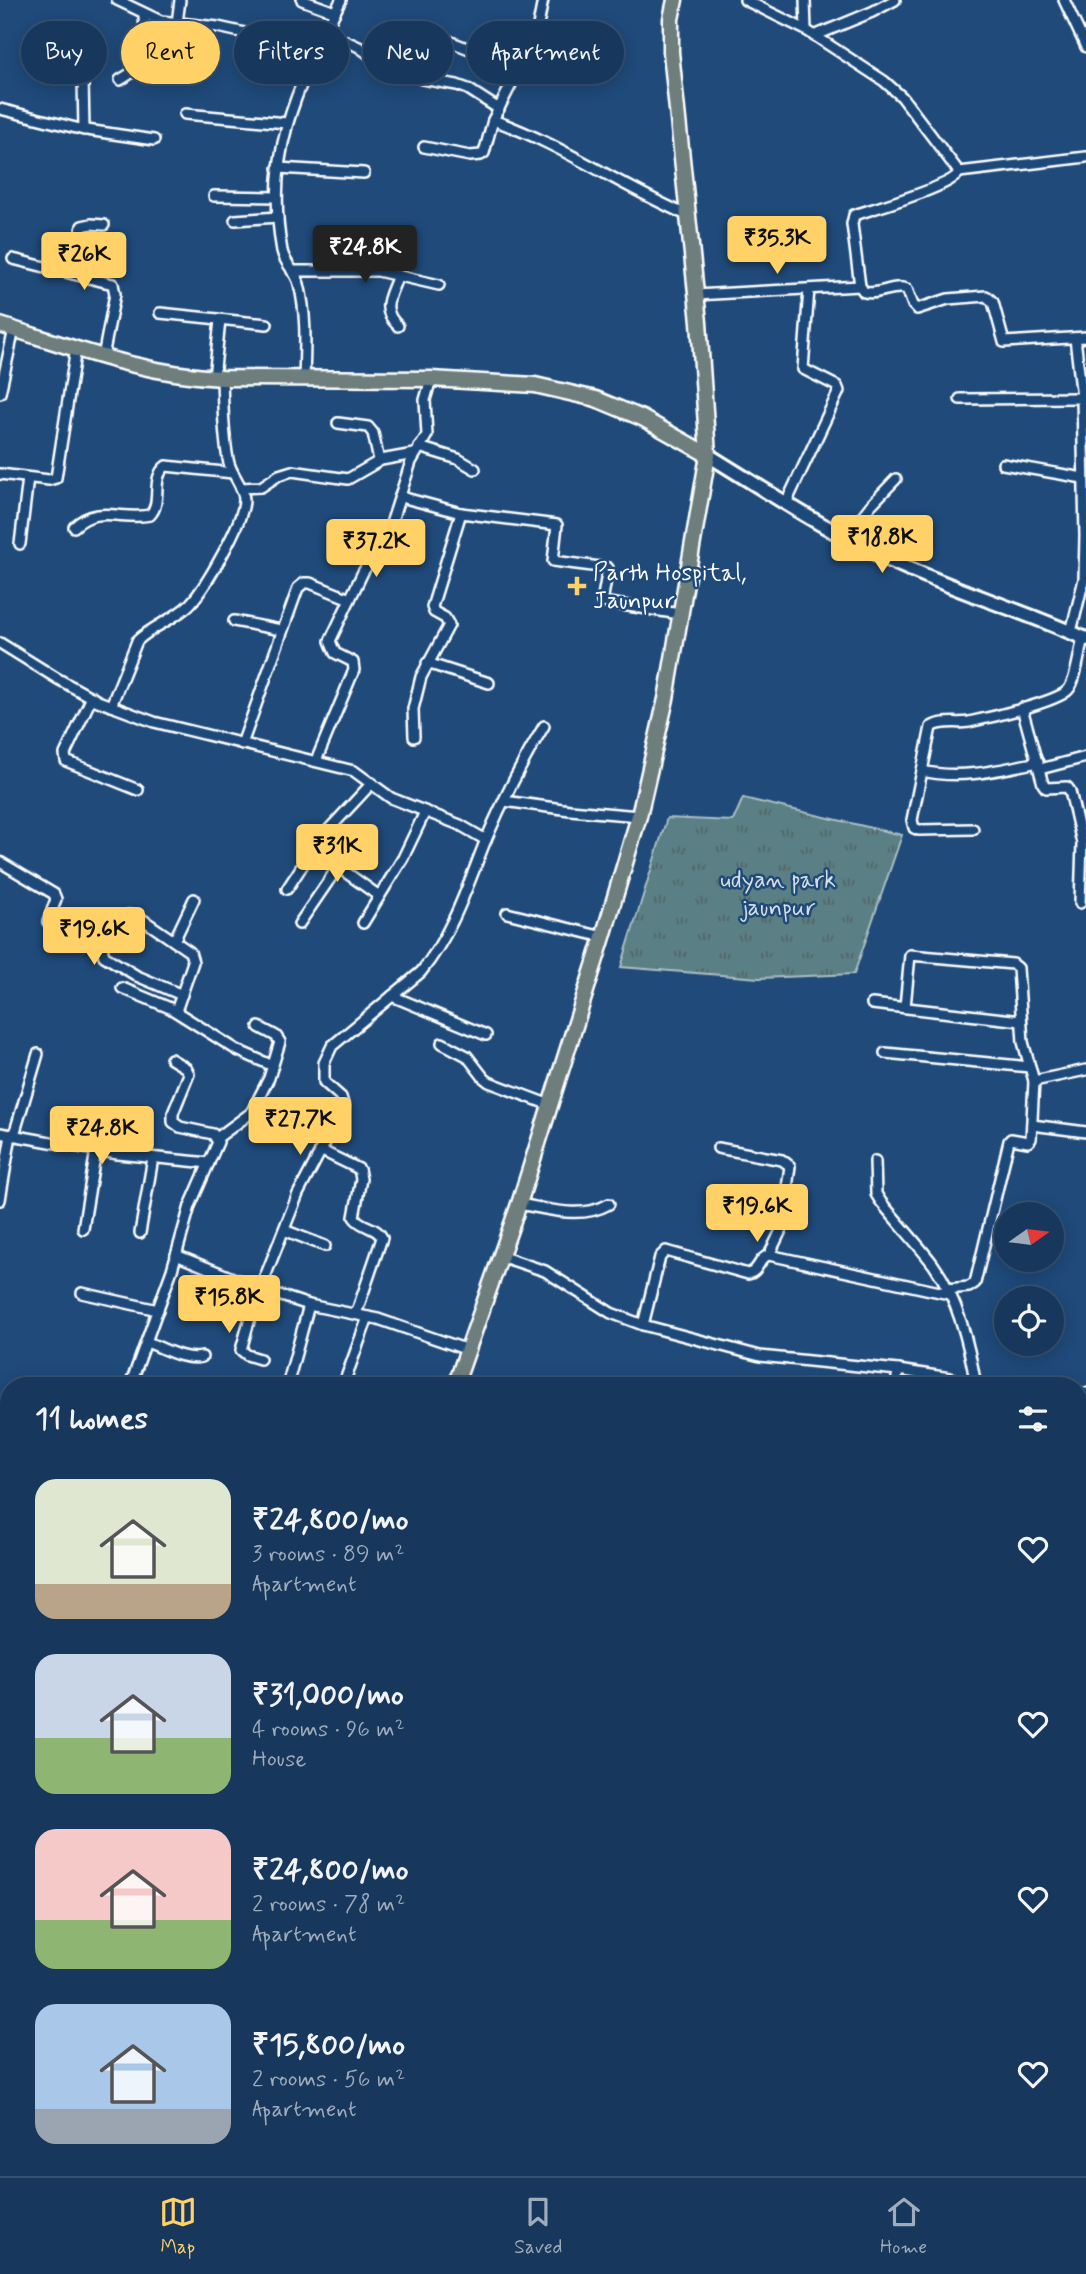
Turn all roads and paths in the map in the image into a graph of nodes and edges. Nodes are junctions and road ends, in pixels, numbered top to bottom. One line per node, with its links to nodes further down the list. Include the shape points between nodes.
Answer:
1 (117, 0): 12 (street)
2 (180, 0): 14 (street)
3 (302, 0): 11 (street)
4 (341, 0): 11 (street)
5 (543, 0): 16 (street)
6 (675, 0): 38 (highway, via 671,52)
7 (745, 0): 17 (street)
8 (805, 0): 17 (street)
9 (895, 0): 17 (street)
10 (1064, 0): 19 (street)
11 (335, 12): 15 (street)
12 (144, 14): 13 (street); 20 (street, via 141,66)
13 (165, 21)
14 (177, 21)
15 (331, 21)
16 (539, 21)
17 (810, 33): 34 (street, via 902,97)
18 (349, 43): 25 (street, via 400,73 468,89)
19 (1086, 47)
20 (120, 80)
21 (83, 84): 29 (street)
22 (304, 84): 28 (street)
23 (513, 84): 25 (street)
24 (0, 109): 29 (street)
25 (499, 109): 27 (street)
26 (185, 114): 28 (street)
27 (493, 120): 31 (street, via 481,155); 38 (street)
28 (287, 124): 33 (street)
29 (84, 130): 30 (street)
30 (154, 139)
31 (424, 147)
32 (1086, 157): 34 (street)
33 (278, 168): 35 (street); 37 (street)
34 (959, 172): 47 (street, via 934,188 854,215)
35 (364, 173)
36 (214, 196): 37 (street)
37 (276, 197): 39 (street)
38 (689, 216): 49 (highway)
39 (278, 217): 40 (street); 43 (street, via 282,253)
40 (235, 220)
41 (104, 225): 44 (street, via 82,226)
42 (13, 259): 44 (street)
43 (292, 271): 45 (street); 61 (street, via 304,307)
44 (74, 274): 58 (street, via 115,288)
45 (398, 275): 46 (street); 53 (street, via 387,307 388,316)
46 (439, 285)
47 (860, 286): 48 (street); 56 (street, via 864,292 876,294 907,289 917,309 948,299 986,296 993,302 1004,342)
48 (809, 289): 49 (street); 78 (street, via 803,369 839,391)
49 (696, 295): 67 (highway)
50 (160, 313): 51 (street)
51 (220, 320): 52 (street); 59 (street)
52 (267, 324)
53 (398, 326)
54 (7, 327): 57 (highway); 62 (street)
55 (1086, 337): 56 (street)
56 (1075, 338): 63 (street)
57 (76, 348): 58 (highway); 73 (street, via 56,478)
58 (103, 358): 59 (highway)
59 (218, 378): 61 (highway); 71 (street)
60 (431, 379): 61 (highway); 66 (street, via 425,400 427,435); 67 (highway, via 506,382 596,400 642,418)
61 (304, 380)
62 (0, 393)
63 (1082, 398): 64 (street); 74 (street)
64 (960, 399)
65 (338, 423): 68 (street, via 369,427)
66 (416, 451): 68 (street); 70 (street, via 457,459); 77 (street)
67 (708, 455): 78 (main road); 84 (highway)
68 (379, 461): 76 (street, via 348,479 292,471 261,487)
69 (1003, 464): 74 (street)
70 (475, 469)
71 (233, 473): 76 (street); 80 (street, via 166,466 159,473 155,510 150,514 100,513)
72 (0, 474): 73 (street)
73 (28, 478): 82 (street)
74 (1083, 478): 87 (street)
75 (896, 479): 81 (street)
76 (241, 488): 92 (street, via 241,513 200,591 174,618 137,641)
77 (401, 497): 79 (street); 83 (street, via 388,533)
78 (786, 503): 81 (main road)
79 (461, 513): 84 (street, via 557,525 553,561 608,568 602,602); 89 (street, via 432,607 449,625)
80 (74, 527)
81 (845, 538): 87 (main road, via 927,577)
82 (20, 544)
83 (350, 599): 86 (street, via 304,583); 98 (street, via 330,641 335,653 353,662 354,670)
84 (680, 614): 105 (highway)
85 (234, 621): 86 (street)
86 (281, 630): 96 (street)
87 (1080, 636): 93 (street, via 1070,689)
88 (0, 643): 91 (street)
89 (427, 663): 90 (street); 95 (street, via 416,694)
90 (489, 683)
91 (92, 697): 92 (street); 102 (street, via 65,754 66,761)
92 (111, 706): 96 (street)
93 (1022, 708): 99 (street); 100 (street, via 935,725 929,733)
94 (544, 726): 103 (street)
95 (414, 737)
96 (242, 744): 98 (street)
97 (1086, 757): 99 (street)
98 (316, 761): 101 (street, via 354,771)
99 (1039, 766): 100 (street, via 967,775); 114 (street, via 1046,788 1067,786 1070,791 1082,843)
100 (922, 772): 106 (street, via 914,828)
101 (372, 783): 104 (street, via 391,798); 108 (street)
102 (138, 790)
103 (504, 801): 105 (street); 107 (street)
104 (425, 812): 107 (street); 112 (street)
105 (639, 816): 119 (highway)
106 (973, 829)
107 (486, 840): 123 (street, via 443,941 421,972)
108 (313, 849): 110 (street); 111 (street)
109 (0, 862): 116 (street, via 54,894)
110 (338, 867): 112 (street); 118 (street)
111 (287, 889)
112 (379, 896): 117 (street)
113 (194, 899): 120 (street)
114 (1080, 903)
115 (507, 913): 119 (street)
116 (48, 922)
117 (363, 923)
118 (299, 925)
119 (603, 937): 138 (highway)
120 (174, 941): 122 (street, via 194,958); 122 (street, via 131,915 102,952 137,976)
121 (122, 988): 126 (street)
122 (182, 995): 126 (street)
123 (392, 996): 129 (street); 146 (street, via 332,1046 324,1063 324,1082 344,1103)
124 (872, 1004): 125 (street)
125 (905, 1007): 127 (street); 127 (street, via 910,955 1013,964 1019,974)
126 (176, 1011): 134 (street)
127 (1021, 1021): 135 (street)
128 (259, 1027): 134 (street, via 279,1039)
129 (486, 1035)
130 (442, 1043): 138 (street, via 467,1056 489,1082)
131 (885, 1053): 135 (street)
132 (38, 1054): 142 (street)
133 (171, 1059): 143 (street, via 189,1074 173,1122)
134 (273, 1066): 143 (street, via 251,1113)
135 (1030, 1066): 137 (street)
136 (1086, 1070): 137 (street)
137 (1034, 1081): 139 (street)
138 (550, 1105): 151 (highway)
139 (1031, 1125): 140 (street); 161 (street, via 1029,1141 1009,1141 975,1283)
140 (1086, 1132)
141 (0, 1133): 142 (street)
142 (12, 1135): 145 (street); 150 (street)
143 (218, 1139): 149 (street)
144 (718, 1148): 158 (street, via 782,1160 790,1166 787,1188 793,1206)
145 (96, 1150): 147 (street); 153 (street)
146 (320, 1150): 154 (street); 165 (street, via 359,1169 362,1179 354,1217 382,1238)
147 (153, 1158): 149 (street); 155 (street)
148 (876, 1161): 161 (street, via 876,1194 933,1265)
149 (209, 1163): 157 (street)
150 (0, 1200)
151 (519, 1204): 152 (street, via 574,1213); 159 (highway)
152 (609, 1204)
153 (83, 1229)
154 (284, 1230): 156 (street); 160 (street)
155 (140, 1233)
156 (325, 1246)
157 (176, 1255): 160 (street); 164 (street)
158 (769, 1255): 161 (street); 167 (street, via 748,1274 663,1252)
159 (500, 1256): 167 (street, via 545,1271 611,1313); 169 (highway)
160 (260, 1289): 163 (street); 171 (street, via 241,1346 243,1353)
161 (948, 1292): 179 (street, via 966,1335)
162 (82, 1293): 164 (street)
163 (309, 1305): 165 (street); 174 (street)
164 (158, 1310): 168 (street)
165 (356, 1314): 166 (street)
166 (368, 1317): 169 (street); 175 (street)
167 (643, 1325): 172 (street, via 760,1356)
168 (147, 1342): 170 (street, via 184,1356); 173 (street)
169 (468, 1350): 176 (highway)
170 (202, 1357)
171 (260, 1359)
172 (898, 1370): 177 (street); 178 (street)
173 (133, 1377)
174 (289, 1377)
175 (346, 1377)
176 (458, 1377)
177 (898, 1377)
178 (944, 1377)
179 (975, 1377)

